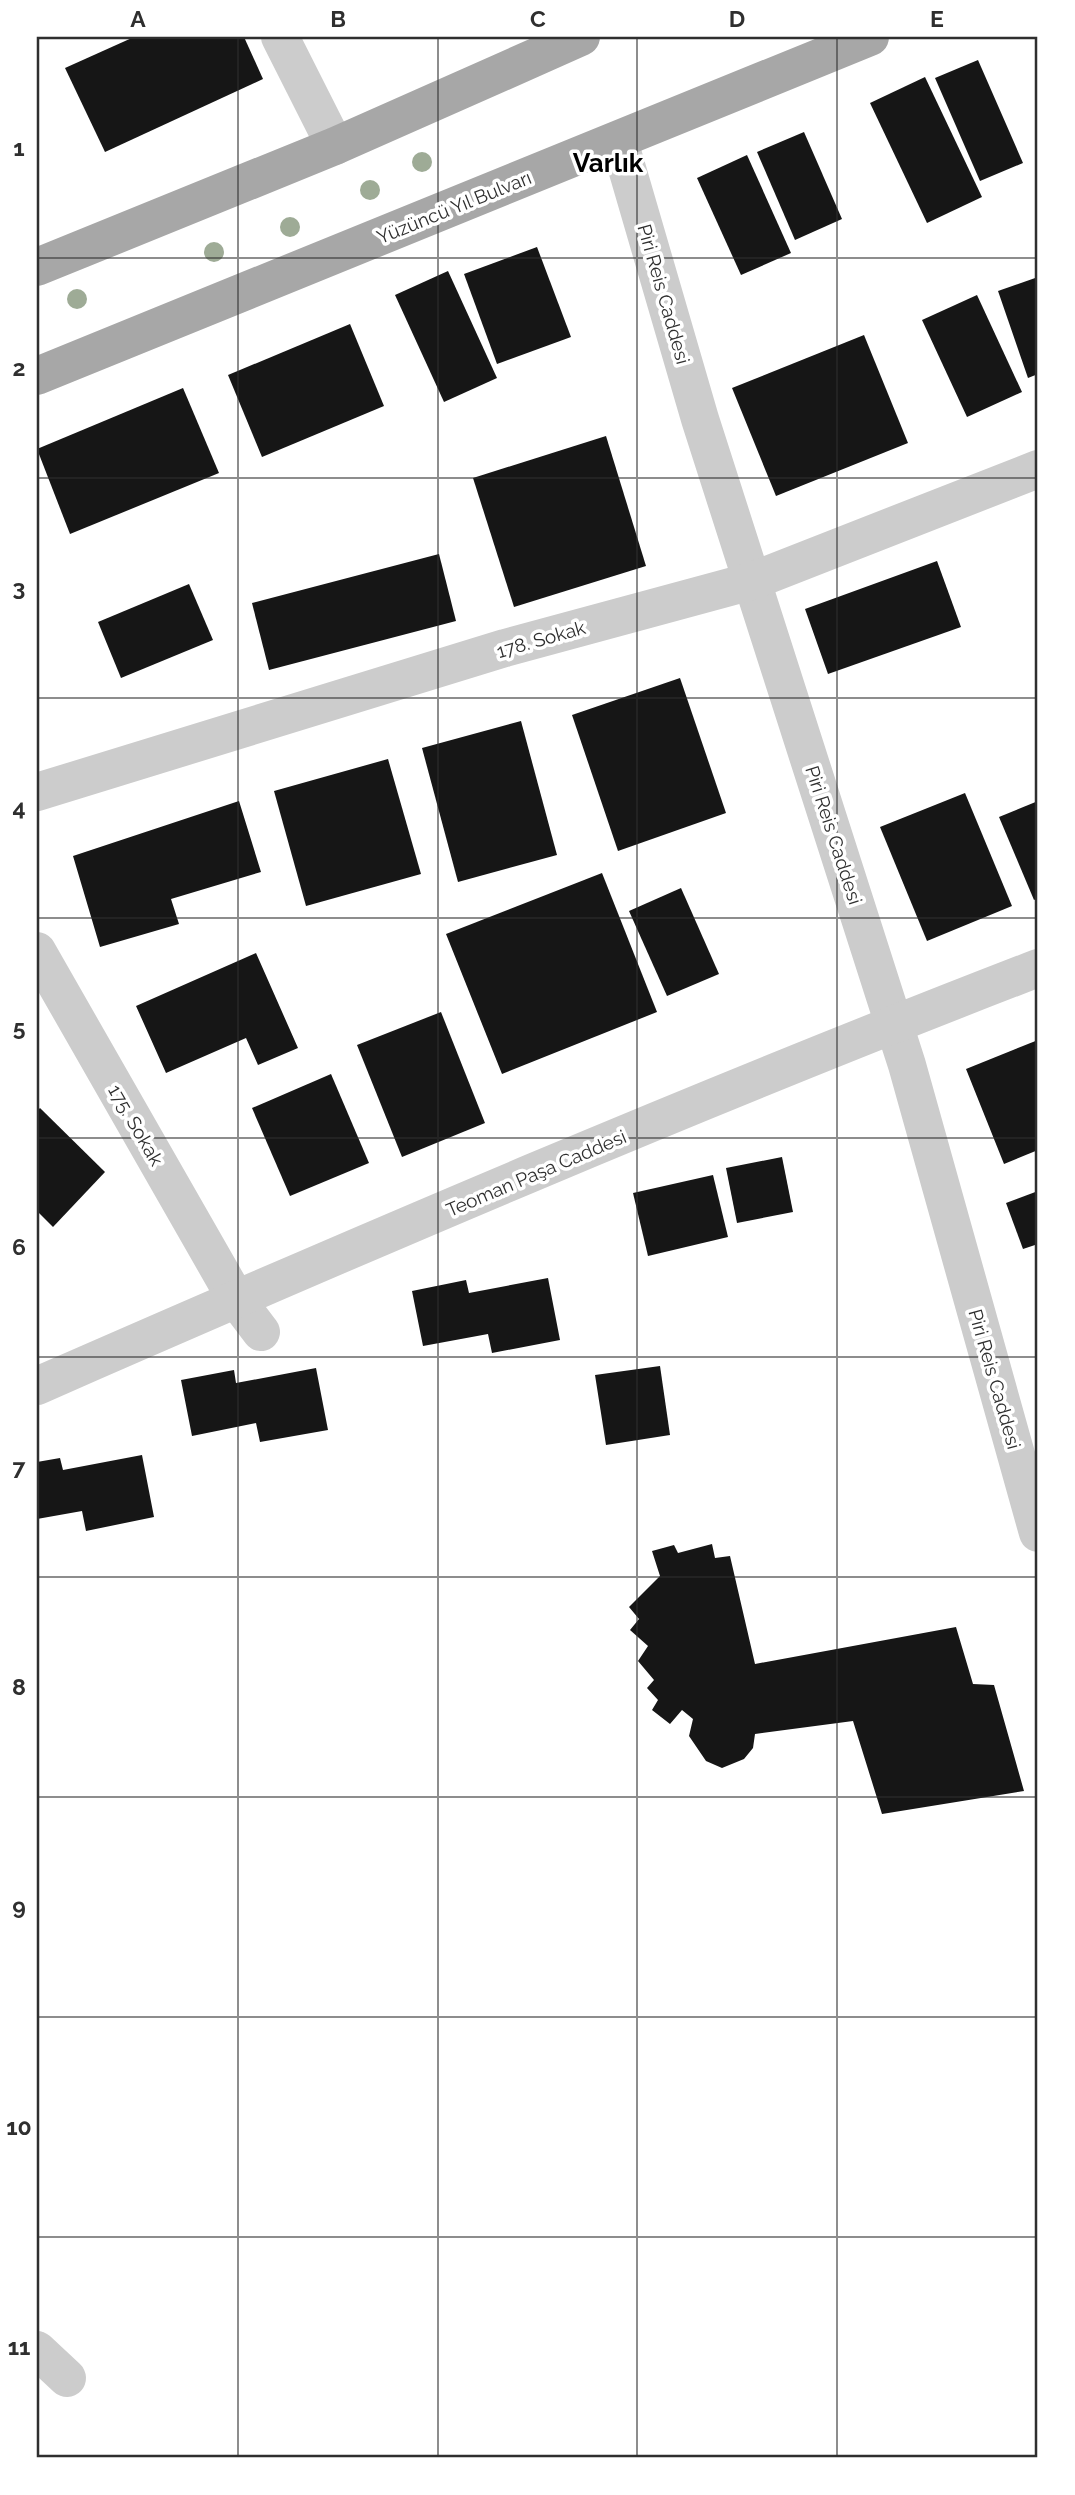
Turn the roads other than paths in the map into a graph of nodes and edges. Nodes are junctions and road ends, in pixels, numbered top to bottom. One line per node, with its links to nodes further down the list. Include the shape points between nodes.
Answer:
1 (280, 37): 5 (street)
2 (581, 37): 5 (main road)
3 (870, 37): 4 (main road, Yüzüncü Yıl Bulvarı)
4 (619, 141): 7 (main road, Yüzüncü Yıl Bulvarı); 9 (street, Piri Reis Caddesi)
5 (335, 146): 6 (main road)
6 (37, 267)
7 (37, 376)
8 (1038, 469): 9 (street, 178. Sokak)
9 (752, 581): 10 (street, 178. Sokak, via 505,648); 13 (street, Piri Reis Caddesi)
10 (37, 792)
11 (37, 951): 14 (street, 175. Sokak)
12 (1038, 968): 13 (street, Teoman Paşa Caddesi)
13 (894, 1024): 14 (street, Teoman Paşa Caddesi); 17 (street, Piri Reis Caddesi)
14 (236, 1298): 15 (street, 175. Sokak); 16 (street, Teoman Paşa Caddesi)
15 (261, 1332)
16 (37, 1386)
17 (1038, 1533)
18 (37, 2350): 19 (street)
19 (67, 2378)

